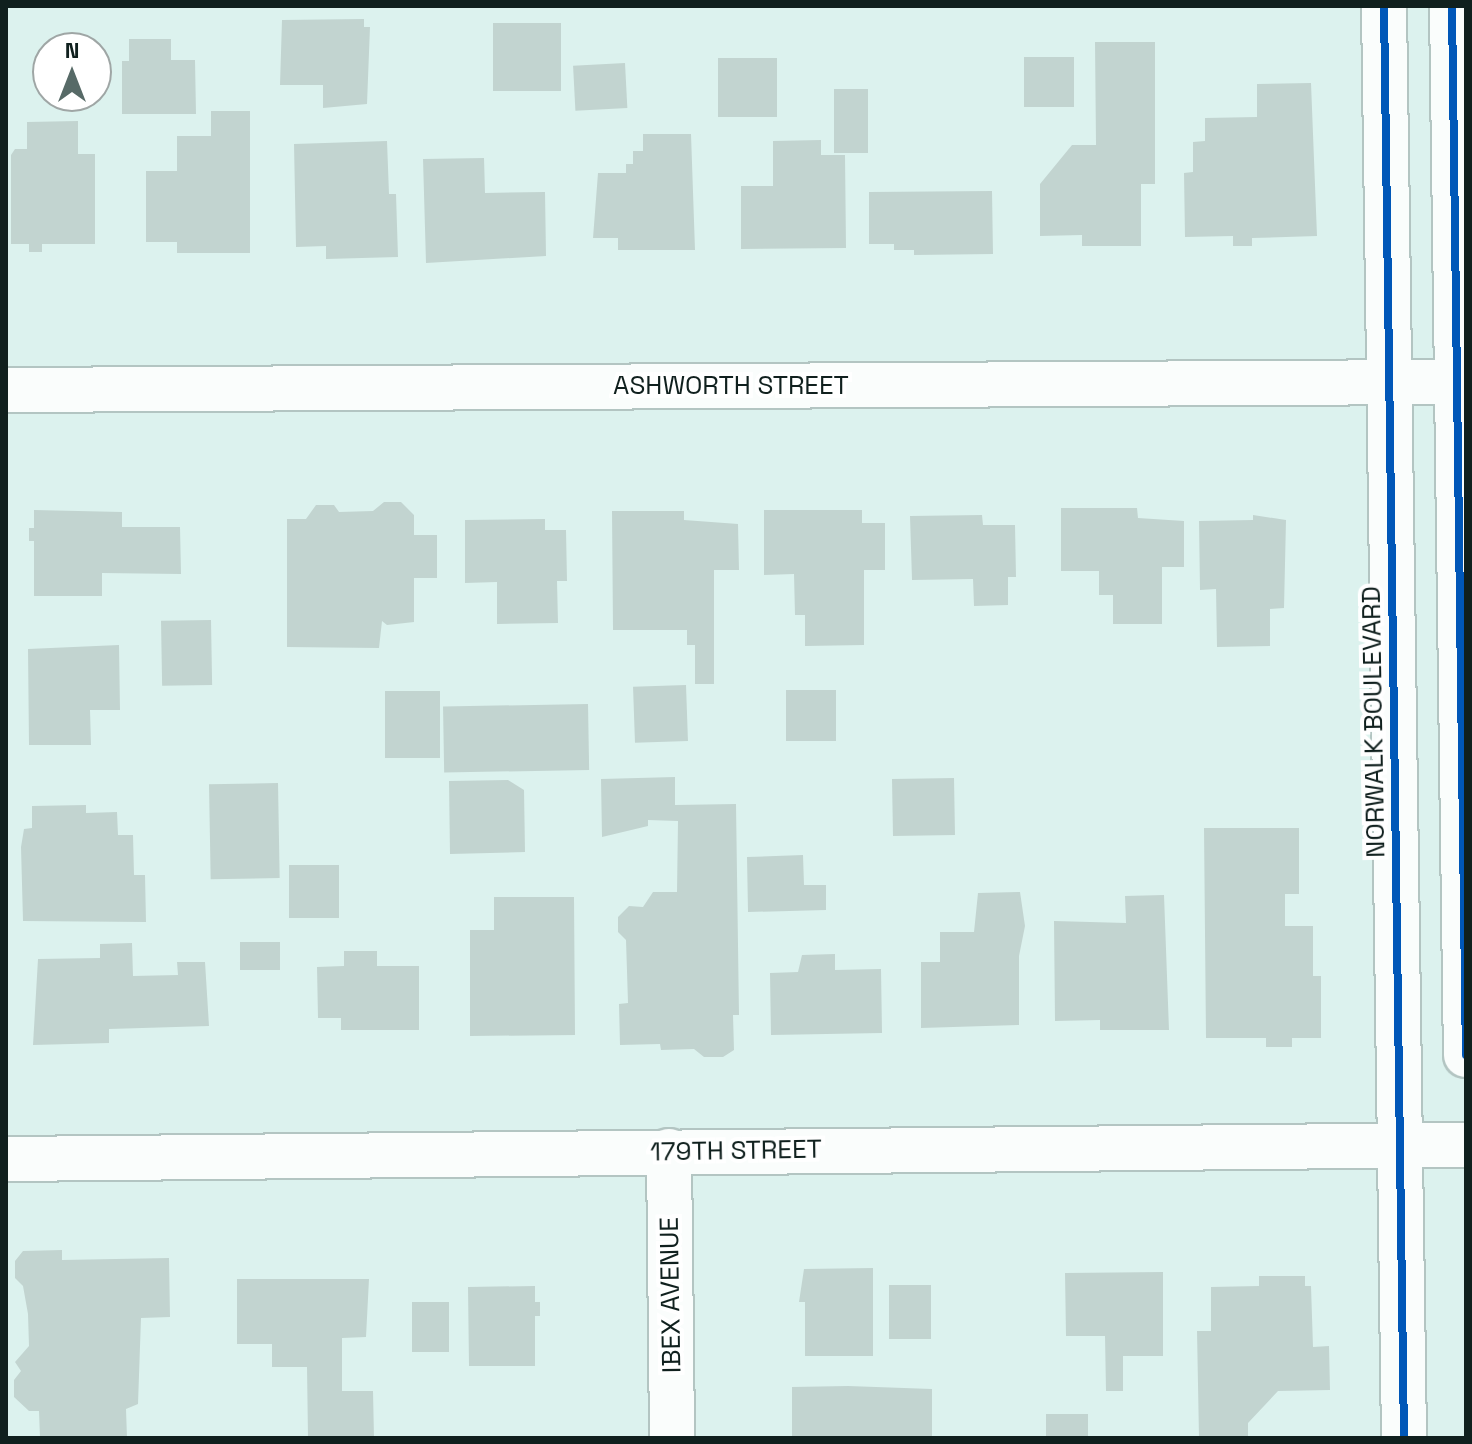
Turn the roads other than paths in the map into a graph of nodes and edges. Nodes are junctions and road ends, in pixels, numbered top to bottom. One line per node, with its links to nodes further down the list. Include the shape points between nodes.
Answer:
1 (1384, 6): 4 (street, NORWALK BOULEVARD)
2 (1452, 6): 3 (street)
3 (1457, 382): 4 (street, ASHWORTH STREET); 6 (street)
4 (1389, 383): 5 (street, ASHWORTH STREET); 8 (street, NORWALK BOULEVARD)
5 (6, 390)
6 (1466, 1055)
7 (1466, 1145): 8 (street, 179TH STREET)
8 (1400, 1146): 9 (street, 179TH STREET); 12 (street, NORWALK BOULEVARD)
9 (669, 1151): 10 (street, 179TH STREET); 11 (street, IBEX AVENUE)
10 (6, 1159)
11 (672, 1438)
12 (1404, 1438)

